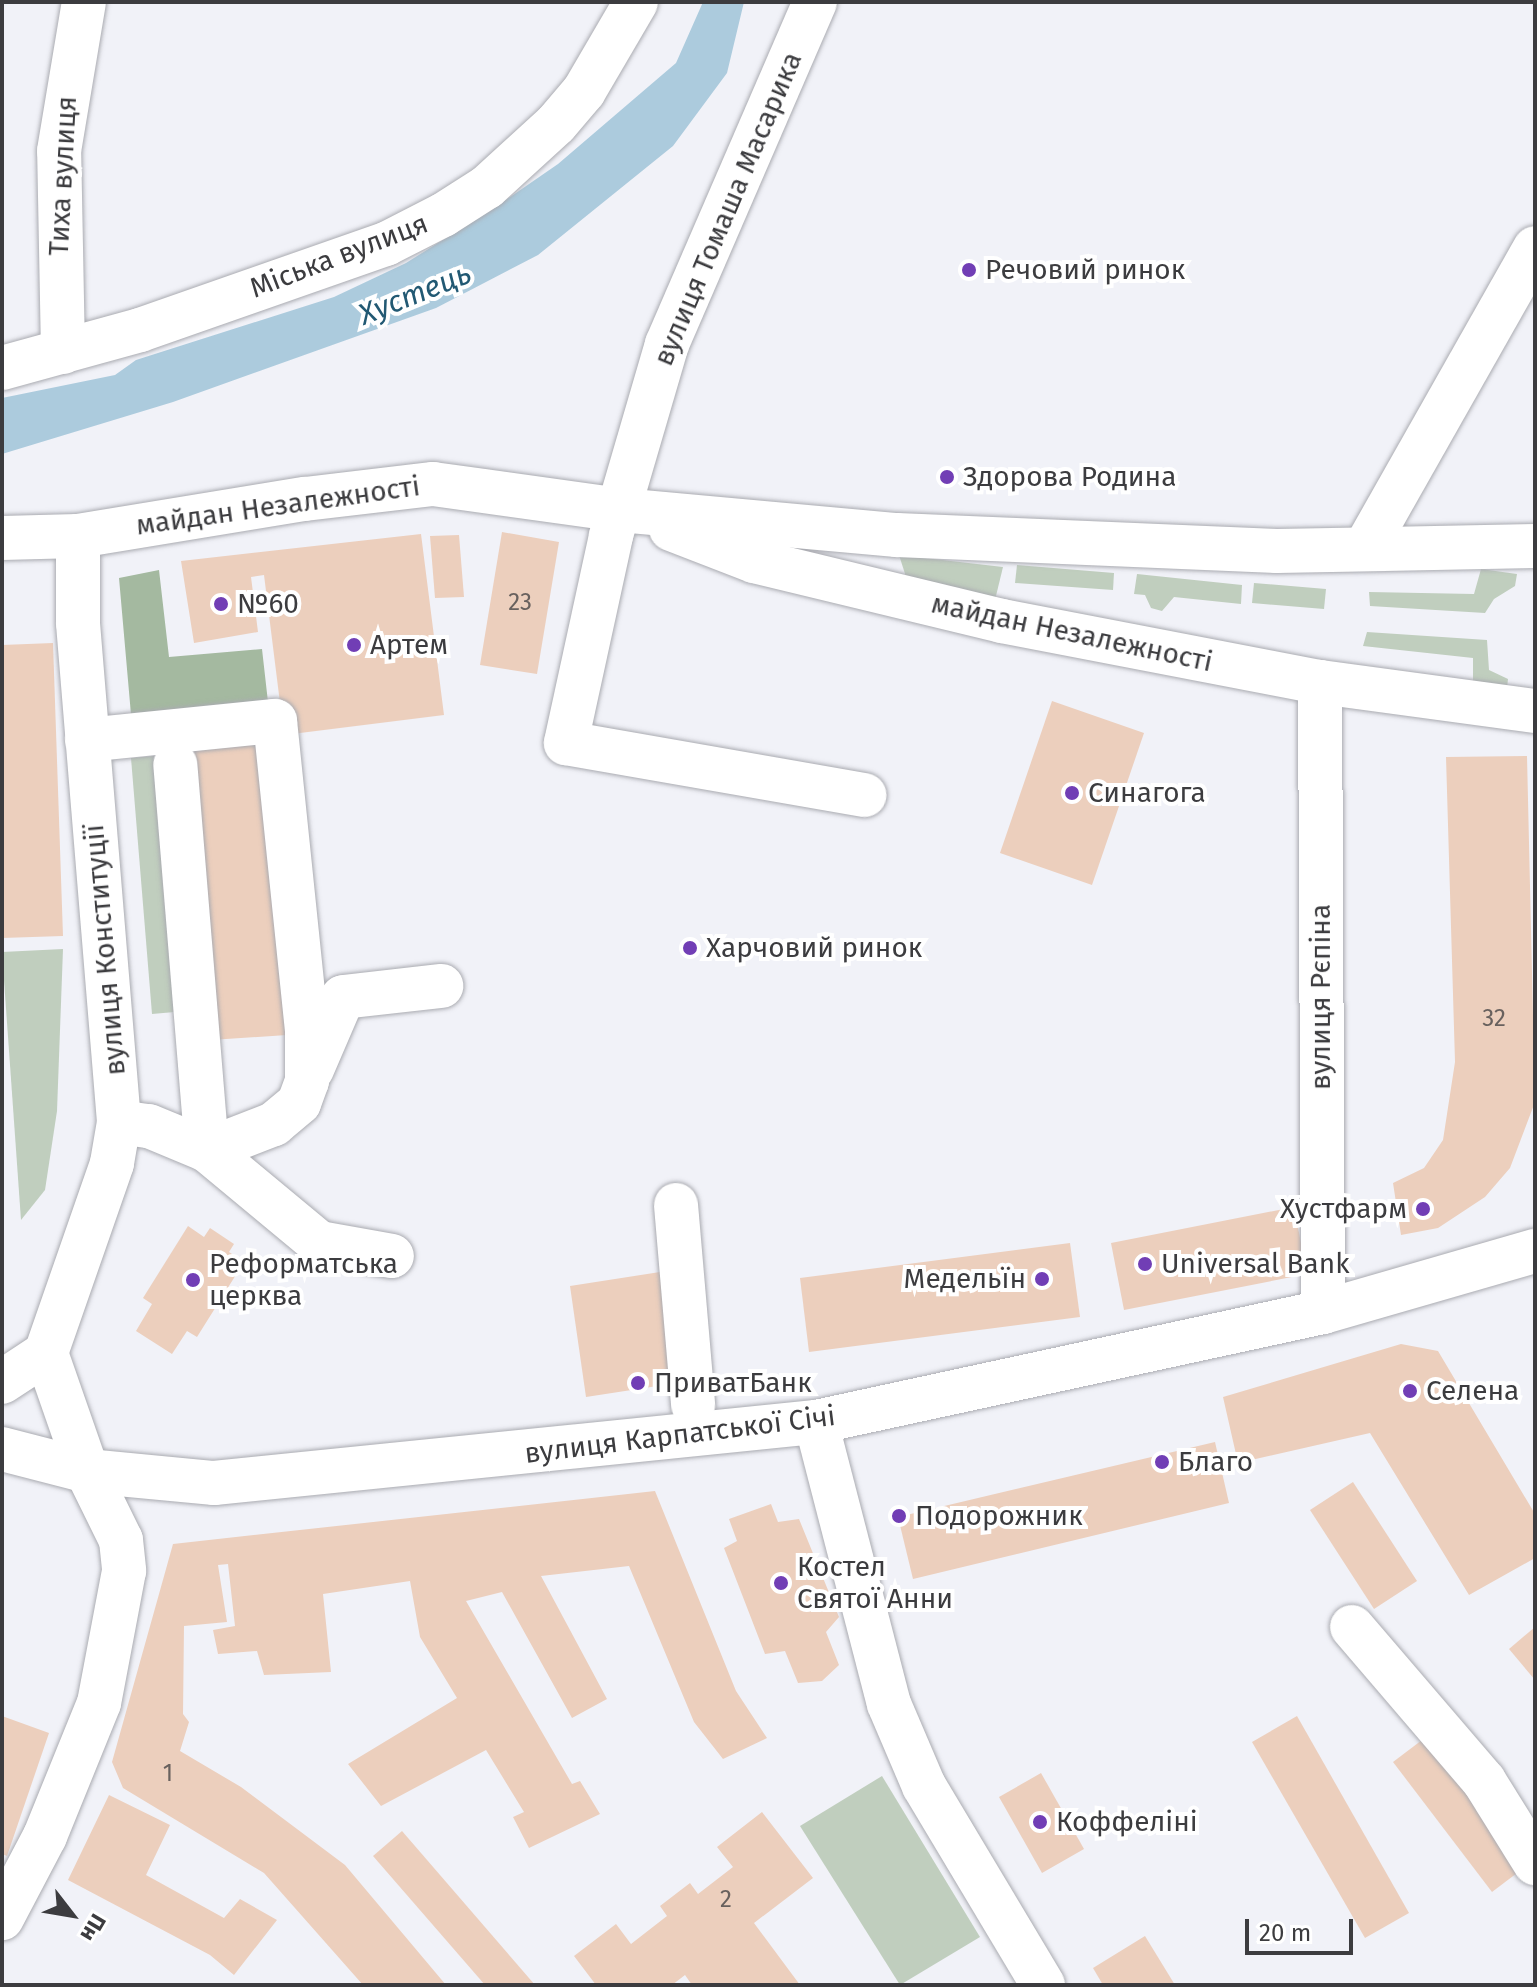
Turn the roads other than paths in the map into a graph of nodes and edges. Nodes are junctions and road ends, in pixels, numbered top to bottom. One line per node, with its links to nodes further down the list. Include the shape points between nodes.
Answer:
1 (84, 2): 5 (street, Тиха вулиця, via 59,151)
2 (636, 2): 5 (street, Міська вулиця, via 584,91 556,124 487,187 443,215 386,244)
3 (815, 2): 7 (street, вулиця Томаша Масарика, via 667,344)
4 (1535, 248): 10 (street)
5 (63, 352): 6 (street, Міська вулиця)
6 (2, 368)
7 (620, 510): 8 (street, майдан Незалежності, via 433,484); 10 (street, майдан Незалежності, via 897,535 1277,551); 12 (street, майдан Незалежності, via 769,565 1002,621); 16 (street, вулиця Томаша Масарика, via 566,743)
8 (78, 536): 9 (street, майдан Незалежності); 14 (street, вулиця Конституції)
9 (2, 538)
10 (1367, 545): 11 (street, майдан Незалежності)
11 (1535, 546)
12 (1320, 682): 13 (street, майдан Незалежності); 24 (street, вулиця Рєпіна)
13 (1535, 711)
14 (87, 740): 18 (street, via 275,721 307,1031); 19 (street, вулиця Конституції)
15 (175, 764): 20 (street)
16 (864, 795)
17 (441, 986): 18 (street, via 343,997)
18 (307, 1081): 20 (street, via 299,1103 274,1124)
19 (119, 1122): 20 (street, via 149,1126); 25 (street, вулиця Конституції, via 112,1163)
20 (207, 1150): 23 (street, via 319,1243)
21 (676, 1205): 27 (street)
22 (1535, 1251): 24 (street, вулиця Карпатської Січі)
23 (392, 1256)
24 (1323, 1312): 28 (street, вулиця Карпатської Січі)
25 (46, 1353): 26 (street); 30 (street)
26 (2, 1382)
27 (693, 1405)
28 (816, 1422): 30 (street, вулиця Карпатської Січі, via 244,1481 183,1482); 34 (street, via 889,1704 924,1786)
29 (2, 1449): 30 (street, вулиця Карпатської Січі)
30 (87, 1471): 33 (street, via 123,1556 99,1703 45,1836)
31 (1352, 1627): 32 (street, via 1484,1781)
32 (1535, 1863)
33 (2, 1918)
34 (1043, 1985)

